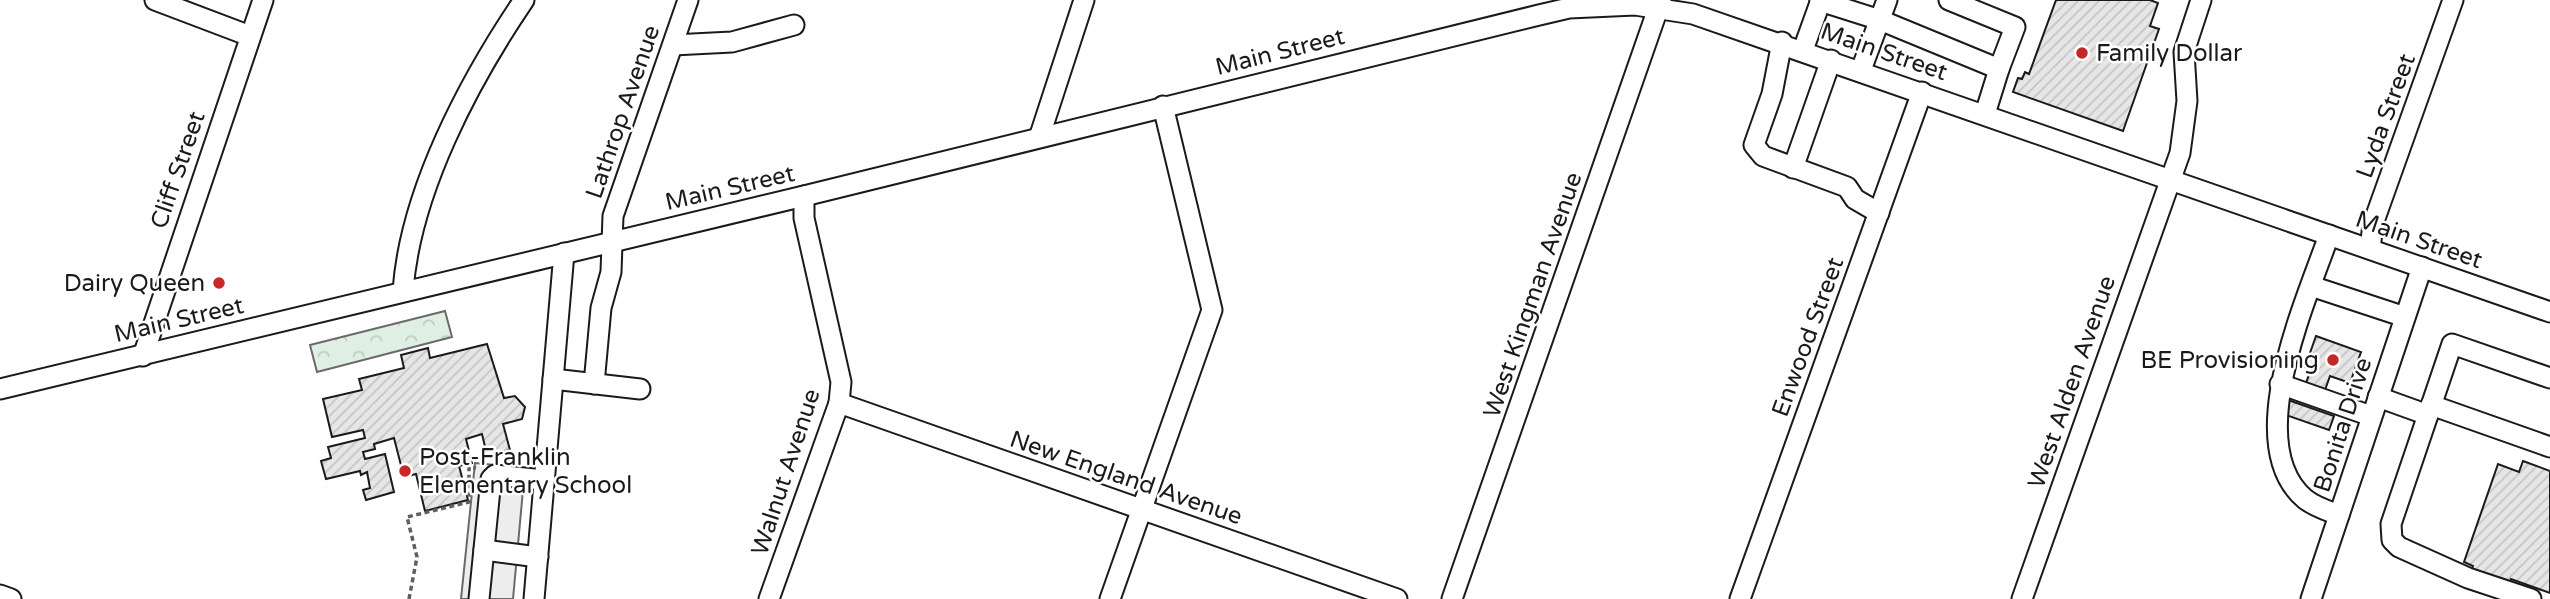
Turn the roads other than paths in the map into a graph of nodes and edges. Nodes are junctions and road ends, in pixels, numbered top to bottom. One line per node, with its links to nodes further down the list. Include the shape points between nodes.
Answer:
1 (155, 0): 14 (street)
2 (263, 0): 14 (street, Cliff Street)
3 (524, 0): 35 (street, via 432,172 405,265)
4 (688, 0): 16 (street, Lathrop Avenue)
5 (1084, 0): 24 (street)
6 (1820, 0): 12 (street); 17 (street)
7 (1887, 0): 12 (street)
8 (1948, 0): 19 (street, via 2015,27)
9 (2201, 0): 26 (street, West Alden Avenue, via 2185,52 2187,101 2180,153)
10 (2453, 0): 31 (street, Lyda Street, via 2373,224)
11 (1659, 4): 15 (street, Main Street); 22 (street, Main Street, via 1569,8); 61 (street, West Kingman Avenue)
12 (1880, 20): 19 (street); 20 (street)
13 (794, 25): 16 (street, via 732,42)
14 (250, 36): 38 (street, Cliff Street)
15 (1782, 42): 17 (street, Main Street); 25 (street, via 1772,94 1754,145 1763,156)
16 (673, 45): 30 (street, Lathrop Avenue, via 613,216)
17 (1802, 50): 18 (street, Main Street)
18 (1831, 60): 20 (street, Main Street); 25 (street)
19 (1999, 69): 23 (street)
20 (1861, 70): 21 (street, Main Street)
21 (1922, 92): 23 (street, Main Street); 28 (street, Enwood Street)
22 (1163, 106): 24 (street, Main Street); 50 (street, via 1213,310)
23 (1985, 114): 26 (street, Main Street)
24 (1040, 135): 27 (street, Main Street)
25 (1793, 168): 28 (street, via 1847,187 1855,199)
26 (2168, 180): 29 (street, Main Street); 63 (street, West Alden Avenue)
27 (804, 196): 30 (street, Main Street); 45 (street, Walnut Avenue, via 804,218 841,382)
28 (1879, 213): 62 (street, Enwood Street)
29 (2329, 234): 31 (street, Main Street); 34 (street)
30 (611, 241): 32 (street, Main Street); 41 (street, Lathrop Avenue, via 611,272 601,308)
31 (2370, 249): 33 (street, Main Street)
32 (564, 253): 35 (street, Main Street); 40 (street)
33 (2423, 267): 36 (street, Main Street); 37 (street, Bonita Drive)
34 (2311, 285): 37 (street); 42 (street)
35 (403, 291): 38 (street, Main Street)
36 (2550, 312)
37 (2405, 317): 46 (street, Bonita Drive)
38 (143, 356): 43 (street, Main Street)
39 (2550, 378): 47 (street, via 2452,344)
40 (553, 379): 41 (street); 49 (street)
41 (594, 384): 44 (street)
42 (2280, 384): 46 (street); 51 (street, via 2279,441 2284,466 2304,498)
43 (0, 389)
44 (640, 389)
45 (839, 403): 50 (street, New England Avenue); 58 (street, Walnut Avenue)
46 (2375, 407): 47 (street); 51 (street, Bonita Drive)
47 (2429, 410): 48 (street); 65 (street, via 2391,524 2392,540 2468,578)
48 (2550, 447)
49 (544, 480): 52 (street, via 492,476); 53 (street)
50 (1141, 510): 59 (street); 60 (street, New England Avenue)
51 (2339, 516): 64 (street, Bonita Drive)
52 (484, 550): 53 (street); 56 (street)
53 (538, 557): 57 (street)
54 (0, 595): 55 (street)
55 (10, 599)
56 (480, 599)
57 (534, 599)
58 (769, 599)
59 (1110, 599)
60 (1397, 599)
61 (1452, 599)
62 (1740, 599)
63 (2022, 599)
64 (2311, 599)
65 (2531, 599)

